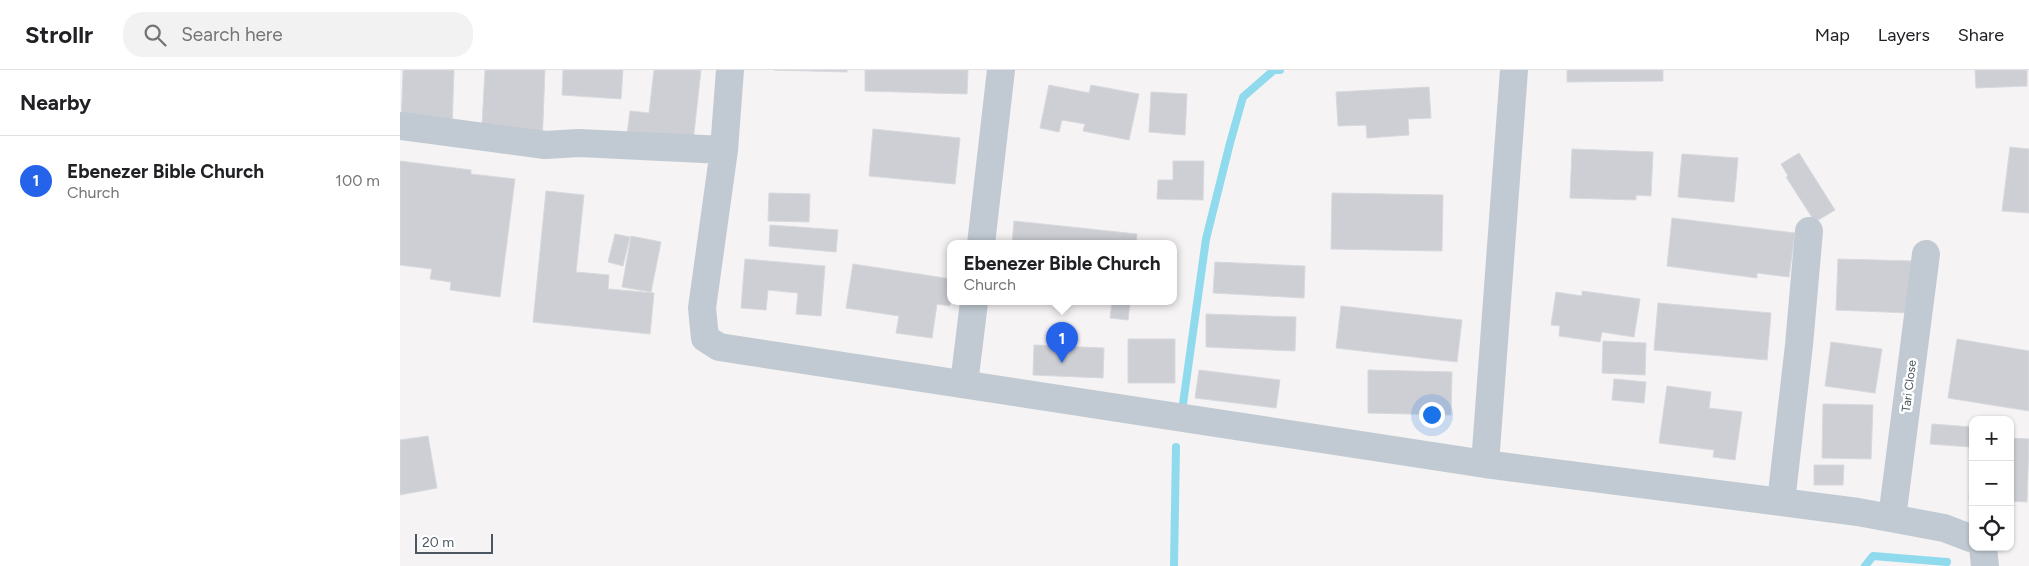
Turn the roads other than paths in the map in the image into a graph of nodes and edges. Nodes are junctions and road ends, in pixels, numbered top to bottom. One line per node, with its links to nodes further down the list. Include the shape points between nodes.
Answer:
1 (730, 70): 5 (street)
2 (1002, 70): 7 (street)
3 (1514, 70): 11 (street)
4 (400, 126): 5 (street, via 545,145 579,143)
5 (724, 150): 10 (street, via 702,308 705,338 719,347)
6 (1809, 232): 12 (street)
7 (981, 240)
8 (1926, 254): 13 (street, Tari Close)
9 (974, 305): 10 (street)
10 (964, 384): 11 (street)
11 (1485, 464): 12 (street)
12 (1781, 502): 13 (street)
13 (1892, 518): 14 (street, via 1944,528)
14 (1969, 537)
15 (1983, 551): 16 (street)
16 (1985, 566)

